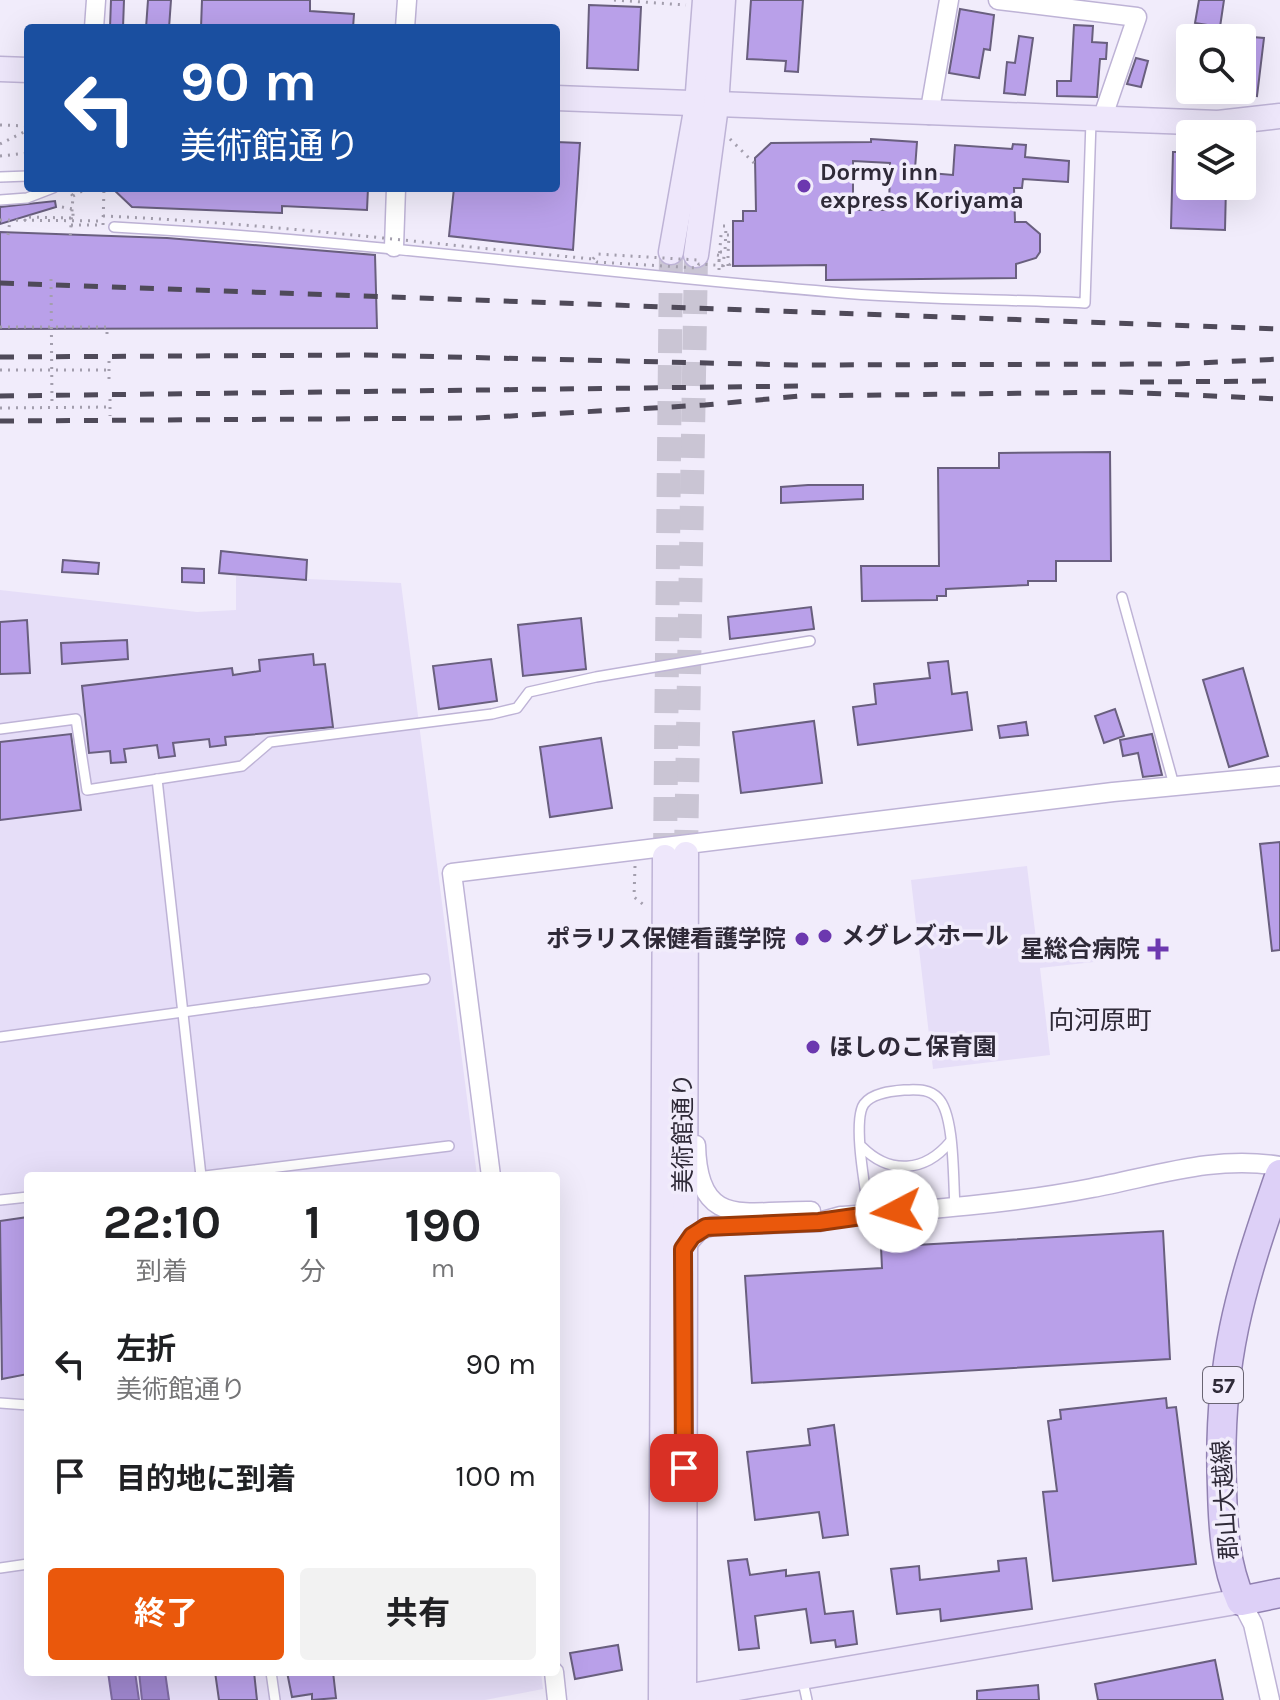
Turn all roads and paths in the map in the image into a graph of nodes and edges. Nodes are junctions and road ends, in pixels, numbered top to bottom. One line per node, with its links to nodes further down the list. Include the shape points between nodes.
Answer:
1 (96, 0): 8 (street)
2 (407, 0): 9 (street)
3 (614, 0): 6 (path)
4 (949, 0): 14 (street)
5 (998, 0): 7 (street)
6 (711, 2): 13 (street)
7 (1139, 8): 16 (street)
8 (94, 24)
9 (405, 24)
10 (0, 69): 11 (street)
11 (24, 70)
12 (560, 98): 13 (street)
13 (707, 105): 14 (street); 49 (street); 50 (street)
14 (929, 115): 16 (street)
15 (1280, 116): 16 (street, via 1218,123)
16 (1096, 118): 54 (lane, via 1087,170 1085,303 833,293)
17 (0, 125): 18 (path)
18 (24, 128)
19 (24, 130): 21 (path)
20 (727, 136): 24 (path)
21 (0, 144)
22 (24, 153): 23 (path)
23 (0, 156)
24 (755, 164)
25 (24, 176): 26 (lane)
26 (0, 177)
27 (43, 192): 33 (lane)
28 (70, 192): 32 (path, bridge)
29 (80, 192): 32 (path)
30 (104, 192): 35 (path, bridge)
31 (396, 192): 47 (street)
32 (73, 196): 34 (path, bridge)
33 (0, 200)
34 (72, 208): 38 (path, bridge); 38 (path, bridge, via 62,207 73,209)
35 (103, 216): 38 (path, bridge, via 103,225); 46 (path, bridge)
36 (0, 220): 37 (path)
37 (10, 220): 38 (path); 42 (path)
38 (72, 221): 39 (path); 44 (path, bridge)
39 (110, 224): 47 (lane)
40 (719, 226): 54 (path, via 714,255 724,256)
41 (733, 226): 50 (path, bridge, via 726,229 725,252)
42 (8, 235)
43 (463, 237): 46 (path, bridge)
44 (70, 239)
45 (512, 243): 48 (path, bridge)
46 (462, 245): 48 (path, bridge)
47 (394, 247): 54 (lane, via 543,266)
48 (511, 250): 51 (path, bridge)
49 (671, 252)
50 (709, 258): 51 (path, bridge, via 597,254); 51 (path, bridge, via 697,268); 53 (path, bridge); 53 (path, bridge, via 721,235 729,235); 54 (path)
51 (593, 259)
52 (733, 262): 53 (path, bridge)
53 (728, 266)
54 (719, 275)
55 (51, 279): 57 (path, bridge)
56 (0, 327): 57 (path)
57 (51, 327): 58 (path, via 107,327); 61 (path, bridge)
58 (107, 334)
59 (109, 361): 62 (path)
60 (1, 370): 61 (path)
61 (52, 370): 62 (path); 65 (path, bridge)
62 (109, 370): 63 (path)
63 (109, 379)
64 (110, 399): 66 (path)
65 (52, 407): 66 (path); 67 (path)
66 (110, 407): 68 (path)
67 (2, 408)
68 (110, 416)
69 (1122, 597): 74 (lane)
70 (810, 641): 73 (lane, via 529,692 517,708 492,714 270,742 242,766)
71 (0, 729): 73 (lane, via 76,719 87,790)
72 (1280, 776): 74 (street)
73 (157, 779): 78 (lane)
74 (1174, 785): 75 (street)
75 (636, 851): 76 (path, via 634,897); 87 (street, via 452,873)
76 (648, 909)
77 (425, 979): 78 (lane)
78 (181, 1014): 79 (lane); 85 (lane)
79 (0, 1037)
80 (683, 1047): 93 (street, via 694,1073 697,1163 700,1186 708,1198 735,1212); 94 (street, 美術館通り); 103 (street, 美術館通り, via 675,855)
81 (950, 1142): 83 (lane, via 926,1164 907,1167 874,1160); 83 (lane, via 947,1112 939,1098 923,1089 875,1096 864,1105); 91 (lane)
82 (449, 1146): 86 (lane)
83 (862, 1147): 92 (lane)
84 (1280, 1166): 91 (street, via 1205,1163 1093,1188)
85 (202, 1172)
86 (236, 1172)
87 (490, 1172)
88 (1280, 1174): 99 (main road, 郡山大越線 / 57, via 1234,1313 1219,1434 1225,1554)
89 (24, 1197): 90 (lane)
90 (0, 1200)
91 (955, 1206): 92 (street)
92 (869, 1214): 93 (street)
93 (841, 1216): 94 (street, via 819,1222 706,1227)
94 (683, 1249): 103 (street, 美術館通り)
95 (0, 1403): 96 (lane)
96 (24, 1405)
97 (24, 1565): 98 (lane)
98 (0, 1568)
99 (1259, 1597): 102 (street); 106 (street, via 1253,1624)
100 (272, 1676): 104 (lane)
101 (554, 1676): 105 (street)
102 (804, 1689): 103 (street)
103 (674, 1699)
104 (275, 1700)
105 (557, 1700)
106 (1270, 1700)

